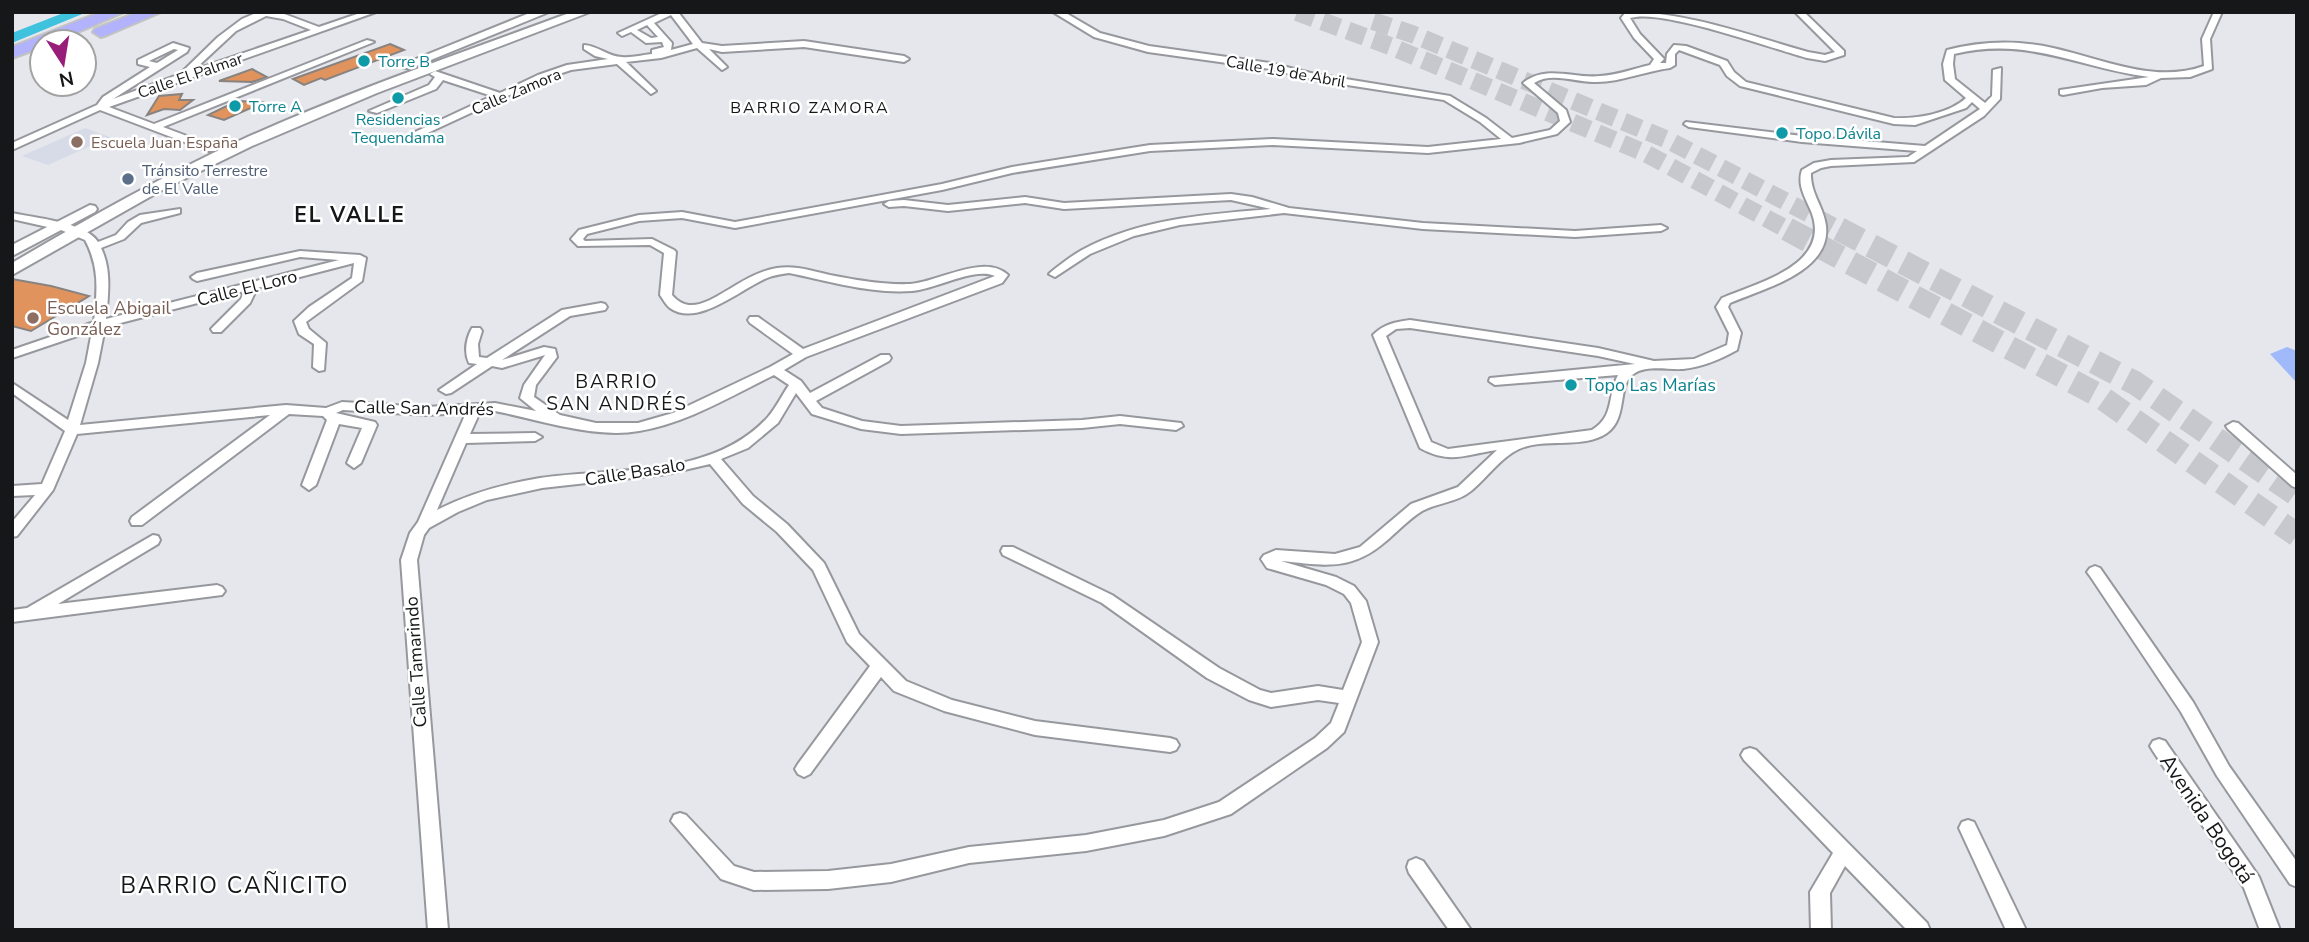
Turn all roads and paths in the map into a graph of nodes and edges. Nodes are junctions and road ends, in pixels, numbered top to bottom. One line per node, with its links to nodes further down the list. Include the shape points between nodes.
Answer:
1 (116, 12): 21 (highway)
2 (135, 12): 12 (highway)
3 (153, 12): 14 (highway)
4 (372, 12): 13 (street, Calle El Palmar)
5 (543, 12): 44 (main road)
6 (584, 12): 28 (main road)
7 (672, 12): 11 (street); 19 (street)
8 (1057, 12): 42 (street, Calle 19 de Abril, via 1097,35 1148,49 1447,98)
9 (1799, 12): 26 (street, via 1841,53 1825,58 1807,55 1696,23 1629,14 1625,18 1659,59)
10 (2218, 12): 31 (street, via 2206,40 2209,67 2199,73)
11 (649, 22): 16 (street); 17 (street)
12 (95, 28)
13 (319, 30): 30 (street, Calle El Palmar); 30 (street, via 270,13 258,15 204,52)
14 (98, 31)
15 (635, 32): 17 (street, via 649,41)
16 (622, 33)
17 (665, 39): 20 (street, via 669,45 665,50 626,57 607,56)
18 (370, 41): 40 (street)
19 (699, 45): 22 (street, Calle Zamora, via 722,49 804,44); 23 (street, Calle Zamora); 25 (street)
20 (587, 47)
21 (12, 53)
22 (904, 59)
23 (618, 60): 32 (street); 34 (street, Calle Zamora, via 570,67)
24 (157, 66): 36 (street)
25 (722, 67)
26 (1653, 67): 35 (street, via 1670,65 1671,54 1677,47 1683,48 1724,63 1743,84 1894,121 1916,122 1963,106); 42 (street, via 1601,80 1535,78 1528,83 1563,112 1566,122 1553,132)
27 (1998, 69): 37 (street, via 1997,97)
28 (425, 71): 29 (street); 52 (main road, via 246,144)
29 (442, 76): 34 (street); 38 (street, via 433,87)
30 (183, 77): 36 (street, Calle El Palmar)
31 (2158, 77): 33 (street); 35 (street, via 2031,47 1995,44 1951,52 1950,80)
32 (651, 91)
33 (2063, 92)
34 (500, 96): 41 (street, Calle Zamora)
35 (1970, 98): 37 (street)
36 (100, 107): 40 (street); 43 (street, Calle El Palmar)
37 (1985, 108): 45 (street)
38 (374, 111)
39 (1689, 124): 45 (street)
40 (153, 128): 44 (street)
41 (419, 134)
42 (1510, 141): 47 (street, via 1428,149 1273,142 1150,148)
43 (12, 147)
44 (212, 149): 50 (main road)
45 (1929, 149): 69 (street, via 1910,160 1831,163 1806,172 1804,186 1821,229 1815,249 1791,274 1726,301 1722,307 1735,333 1733,347 1695,362)
46 (176, 211): 53 (street, via 134,221 120,237)
47 (804, 211): 48 (street, via 904,203 957,208 1025,200 1064,206 1206,197 1252,200); 66 (street, Calle San Andrés, via 735,225 682,215 639,218 583,232 577,239 582,244 652,242 670,252 666,295 680,309 704,308 773,271 893,287 931,284 983,270 1002,275 998,281)
48 (1288, 211): 51 (street, via 1423,226 1575,234); 57 (street, via 1200,219 1132,233 1087,251)
49 (12, 216): 50 (street)
50 (56, 227): 52 (street); 54 (main road)
51 (1661, 228)
52 (76, 232): 53 (street, via 90,239); 56 (main road)
53 (94, 247): 62 (street, via 104,292)
54 (12, 251)
55 (360, 258): 58 (street, via 300,254); 59 (street, Calle El Loro); 70 (street, via 358,279 300,321 303,331 320,343)
56 (12, 270)
57 (1055, 274)
58 (197, 277)
59 (251, 288): 62 (street, Calle El Loro); 63 (street, via 246,300)
60 (601, 307): 68 (street, via 566,313)
61 (754, 320): 66 (street)
62 (101, 324): 65 (street, Calle El Loro); 84 (street)
63 (217, 329)
64 (476, 331): 68 (street, via 473,360)
65 (12, 354)
66 (802, 354): 71 (street, Calle San Andrés)
67 (885, 358): 77 (street)
68 (485, 363): 76 (street); 81 (street, via 502,364 551,352 527,398)
69 (1660, 365): 72 (street); 87 (street, via 1410,324 1393,326 1379,335 1425,444 1438,454 1449,455 1499,443)
70 (318, 367)
71 (775, 370): 74 (street); 81 (street, Calle San Andrés, via 649,425 596,428)
72 (1631, 370): 73 (street); 87 (street, via 1623,377 1612,423 1605,430)
73 (1495, 381)
74 (796, 384): 77 (street); 88 (street, Calle Basalo, via 782,412 752,441)
75 (12, 387): 84 (street)
76 (446, 390)
77 (808, 400): 82 (street, via 817,411 861,425 901,430 1121,420)
78 (475, 408): 80 (street, Calle San Andrés, via 389,411 342,406); 81 (street, Calle San Andrés, via 495,407); 86 (street, Calle Tamarindo)
79 (286, 409): 80 (street, Calle San Andrés); 84 (street, Calle San Andrés); 94 (street)
80 (330, 416): 89 (street, via 370,425); 91 (street)
81 (558, 420)
82 (1175, 426)
83 (2233, 426): 90 (street)
84 (73, 430): 92 (street)
85 (535, 437): 86 (street)
86 (461, 439): 95 (street, Calle Tamarindo)
87 (1514, 446): 104 (street, via 1463,490 1416,508 1365,551 1335,560 1276,555 1269,559 1272,564 1331,581 1358,601 1370,642)
88 (712, 458): 95 (street, Calle Basalo, via 673,469 505,489 455,505); 103 (street, via 748,500 819,567 853,638)
89 (354, 463)
90 (2297, 483)
91 (309, 485)
92 (46, 489): 93 (street); 96 (street)
93 (12, 491)
94 (137, 521)
95 (424, 524): 114 (street, Calle Tamarindo, via 409,560)
96 (12, 532)
97 (153, 540): 101 (street)
98 (1008, 551): 104 (street, via 1107,599 1213,673 1255,695 1271,700 1318,693)
99 (2095, 572): 113 (street)
100 (217, 591): 101 (street)
101 (29, 614): 102 (street)
102 (12, 616)
103 (880, 666): 105 (street, via 900,686 950,706 1035,728); 108 (street)
104 (1348, 698): 109 (street, via 1338,727 1321,743 1225,808 1164,828 1086,843 969,855 891,873 754,881 729,873)
105 (1170, 745)
106 (2159, 746): 119 (street, Avenida Bogotá, via 2252,883)
107 (1750, 755): 111 (street)
108 (804, 769)
109 (680, 821)
110 (1968, 828): 118 (street)
111 (1844, 850): 116 (street, via 1820,892); 117 (street)
112 (1416, 867): 115 (street)
113 (2297, 878)
114 (438, 930)
115 (1461, 930)
116 (1821, 930)
117 (1920, 930)
118 (2016, 930)
119 (2270, 930)

